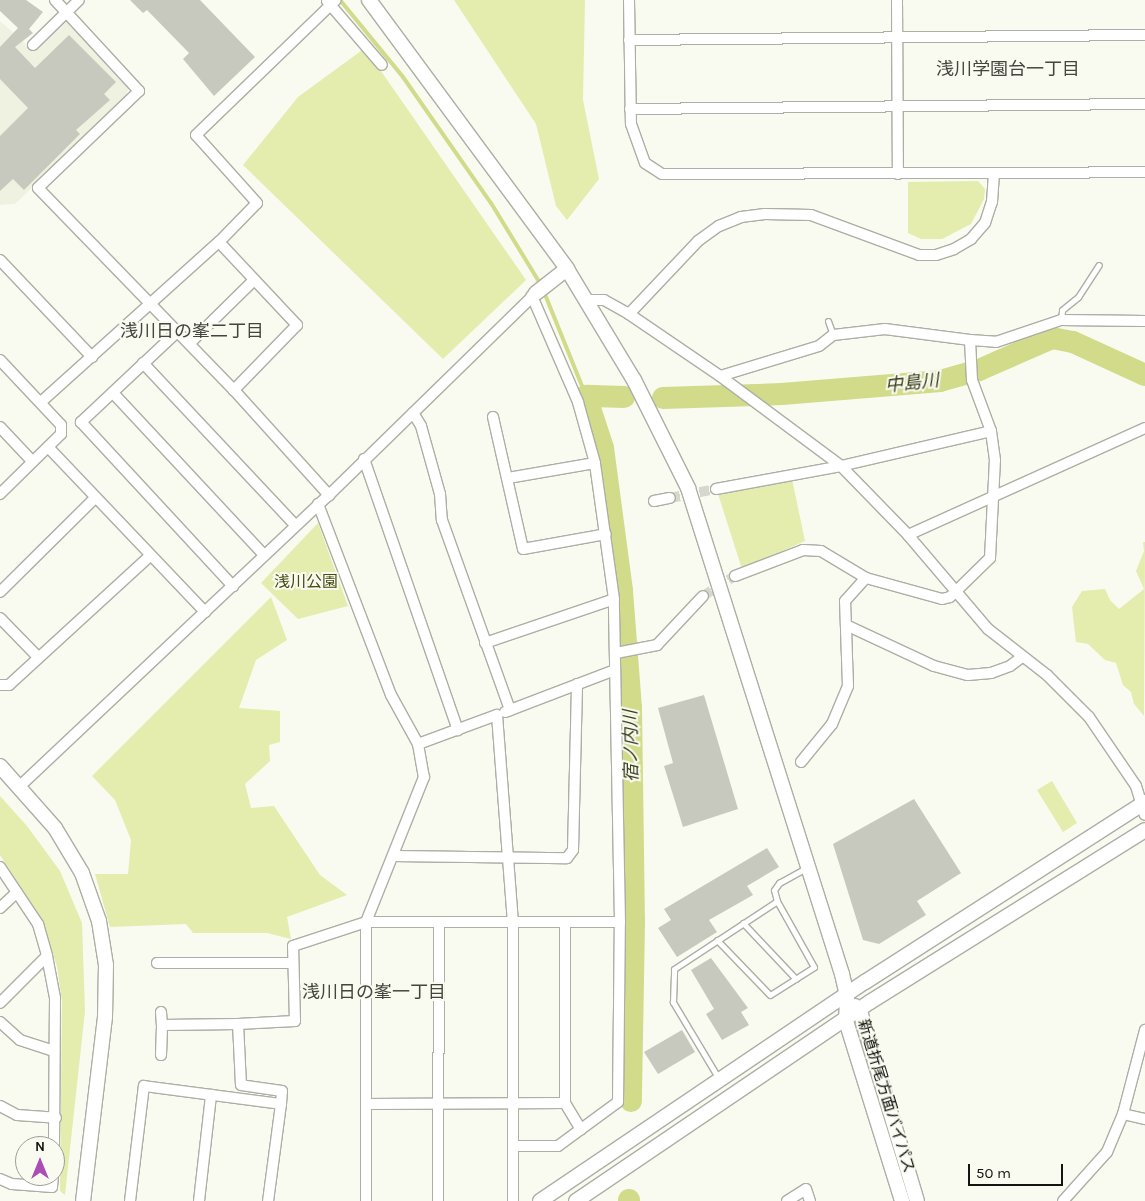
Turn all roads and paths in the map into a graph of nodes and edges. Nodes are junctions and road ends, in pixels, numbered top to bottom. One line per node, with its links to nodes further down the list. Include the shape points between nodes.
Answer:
1 (55, 0): 7 (street)
2 (80, 0): 7 (street)
3 (369, 0): 22 (street)
4 (629, 0): 10 (street)
5 (897, 0): 9 (street)
6 (332, 2): 12 (street); 19 (street, via 196,135 258,203)
7 (67, 12): 11 (street); 26 (street, via 139,91 38,188)
8 (1145, 35): 9 (street)
9 (897, 38): 10 (street); 14 (street)
10 (629, 40): 15 (street)
11 (33, 45)
12 (382, 65)
13 (1145, 104): 14 (street)
14 (898, 106): 15 (street); 18 (street)
15 (630, 109): 18 (street, via 631,124 645,163 662,174)
16 (1145, 172): 17 (street)
17 (994, 173): 18 (street); 27 (street, via 992,202 985,223 971,239 954,249 936,255 919,255 812,215 741,217 698,240)
18 (898, 174)
19 (219, 242): 23 (street); 26 (street)
20 (0, 260): 35 (street)
21 (1098, 265): 28 (lane, via 1078,297 1062,310)
22 (567, 269): 24 (street); 25 (street)
23 (254, 280): 34 (street); 39 (street, via 297,325)
24 (538, 291): 42 (street); 50 (street, via 578,402)
25 (587, 300): 27 (street, via 604,300); 95 (street, via 634,380 688,488)
26 (151, 305): 31 (street); 35 (street)
27 (629, 314): 38 (street)
28 (1061, 320): 30 (street); 33 (street, via 996,342)
29 (828, 321): 32 (lane)
30 (1145, 321)
31 (177, 332): 34 (street); 37 (street)
32 (833, 335): 33 (street, via 885,329); 38 (street, via 819,346)
33 (970, 340): 46 (street, via 972,380)
34 (190, 343): 39 (street)
35 (92, 357): 41 (street)
36 (0, 360): 41 (street)
37 (143, 362): 40 (street); 61 (street)
38 (720, 376): 51 (street)
39 (234, 390): 56 (street)
40 (113, 393): 64 (street); 68 (street, via 81,422)
41 (41, 402): 47 (street, via 61,425 61,434)
42 (413, 413): 48 (street); 76 (street, via 421,426 440,494 442,520)
43 (492, 417): 52 (street)
44 (0, 427): 49 (street)
45 (1145, 428): 55 (street)
46 (991, 430): 51 (street); 55 (street)
47 (48, 447): 49 (street); 57 (street)
48 (364, 459): 56 (street); 85 (street)
49 (32, 461): 54 (street)
50 (595, 463): 52 (street); 62 (street)
51 (840, 466): 53 (street); 63 (street)
52 (508, 478): 62 (street, via 523,549)
53 (716, 488)
54 (0, 493)
55 (995, 494): 63 (street); 70 (street, via 990,558)
56 (329, 495): 60 (street)
57 (96, 498): 65 (street); 69 (street)
58 (670, 498): 59 (street)
59 (654, 501)
60 (318, 504): 61 (street); 86 (street, via 391,694)
61 (295, 526): 64 (street)
62 (606, 534): 72 (street)
63 (908, 535): 70 (street)
64 (264, 555): 68 (street)
65 (150, 556): 73 (street); 78 (street)
66 (735, 576): 67 (street, via 803,550 822,551)
67 (866, 578): 70 (street, via 942,599); 75 (street, via 845,601)
68 (233, 586): 73 (street)
69 (0, 592)
70 (956, 593): 79 (street, via 988,629)
71 (703, 596): 77 (street, via 657,645)
72 (614, 598): 76 (street); 77 (street)
73 (205, 612): 89 (street)
74 (0, 618): 78 (street)
75 (846, 625): 79 (street, via 934,666 968,675 991,673); 87 (street, via 848,686 832,724)
76 (485, 644): 83 (street)
77 (620, 652): 80 (street)
78 (38, 657): 82 (street, via 9,685)
79 (1022, 657): 90 (street, via 1047,675 1089,717 1122,762)
80 (616, 670): 81 (street); 101 (street)
81 (577, 684): 83 (street); 93 (street, via 574,850 567,858)
82 (0, 685)
83 (510, 710): 84 (street)
84 (497, 715): 85 (street); 93 (street)
85 (458, 730): 86 (street)
86 (418, 744): 92 (street, via 424,778)
87 (801, 762)
88 (0, 766): 89 (street)
89 (20, 786): 137 (street, via 55,828 82,873 100,930 106,965 105,1017)
90 (1144, 807): 110 (street)
91 (1145, 830): 112 (street)
92 (393, 856): 93 (street); 99 (street)
93 (508, 858): 100 (street)
94 (0, 867): 96 (street)
95 (806, 868): 97 (lane, via 779,883 774,890); 110 (street)
96 (17, 892): 98 (street); 106 (street, via 38,924)
97 (777, 900): 104 (lane); 109 (lane, via 814,967)
98 (0, 908)
99 (366, 922): 102 (street); 108 (street, via 293,946); 125 (street)
100 (513, 922): 102 (street); 103 (street); 127 (street)
101 (620, 922): 103 (street); 132 (street, via 618,1102)
102 (439, 923): 126 (street)
103 (565, 923): 123 (street)
104 (743, 923): 105 (lane); 109 (lane)
105 (717, 940): 109 (lane, via 770,995); 121 (lane, via 674,969 673,1002)
106 (47, 956): 111 (street); 119 (street, via 55,998)
107 (157, 963): 108 (street)
108 (293, 963): 116 (street, via 295,1021)
109 (796, 979)
110 (846, 996): 112 (street, 新道折尾方面バイパス); 114 (street); 121 (street)
111 (0, 1003)
112 (860, 1011): 114 (street); 149 (street, 新道折尾方面バイパス)
113 (161, 1012): 117 (street)
114 (846, 1021): 145 (street); 148 (street)
115 (0, 1022): 119 (street, via 20,1040)
116 (238, 1024): 117 (street); 124 (street, via 241,1085 282,1091)
117 (162, 1025): 120 (street)
118 (1145, 1030): 129 (street)
119 (54, 1051): 130 (street)
120 (161, 1055)
121 (719, 1079): 144 (street)
122 (211, 1094): 124 (street); 138 (street, via 144,1086); 139 (street)
123 (565, 1103): 127 (street); 132 (street)
124 (281, 1104): 140 (street)
125 (368, 1104): 126 (street); 141 (street)
126 (438, 1104): 127 (street); 142 (street)
127 (512, 1104): 134 (street)
128 (0, 1106): 130 (street, via 17,1114)
129 (1123, 1114): 131 (street); 150 (street, via 1107,1152)
130 (56, 1118): 133 (street)
131 (1145, 1119)
132 (581, 1130): 134 (street, via 558,1146)
133 (55, 1136)
134 (513, 1146): 143 (street)
135 (0, 1179): 136 (street)
136 (15, 1184)
137 (83, 1201)
138 (130, 1201)
139 (199, 1201)
140 (268, 1201)
141 (366, 1201)
142 (438, 1201)
143 (513, 1201)
144 (540, 1201)
145 (576, 1201)
146 (788, 1201): 147 (street, via 806,1190)
147 (810, 1201)
148 (902, 1201)
149 (917, 1201)
150 (1063, 1201)

